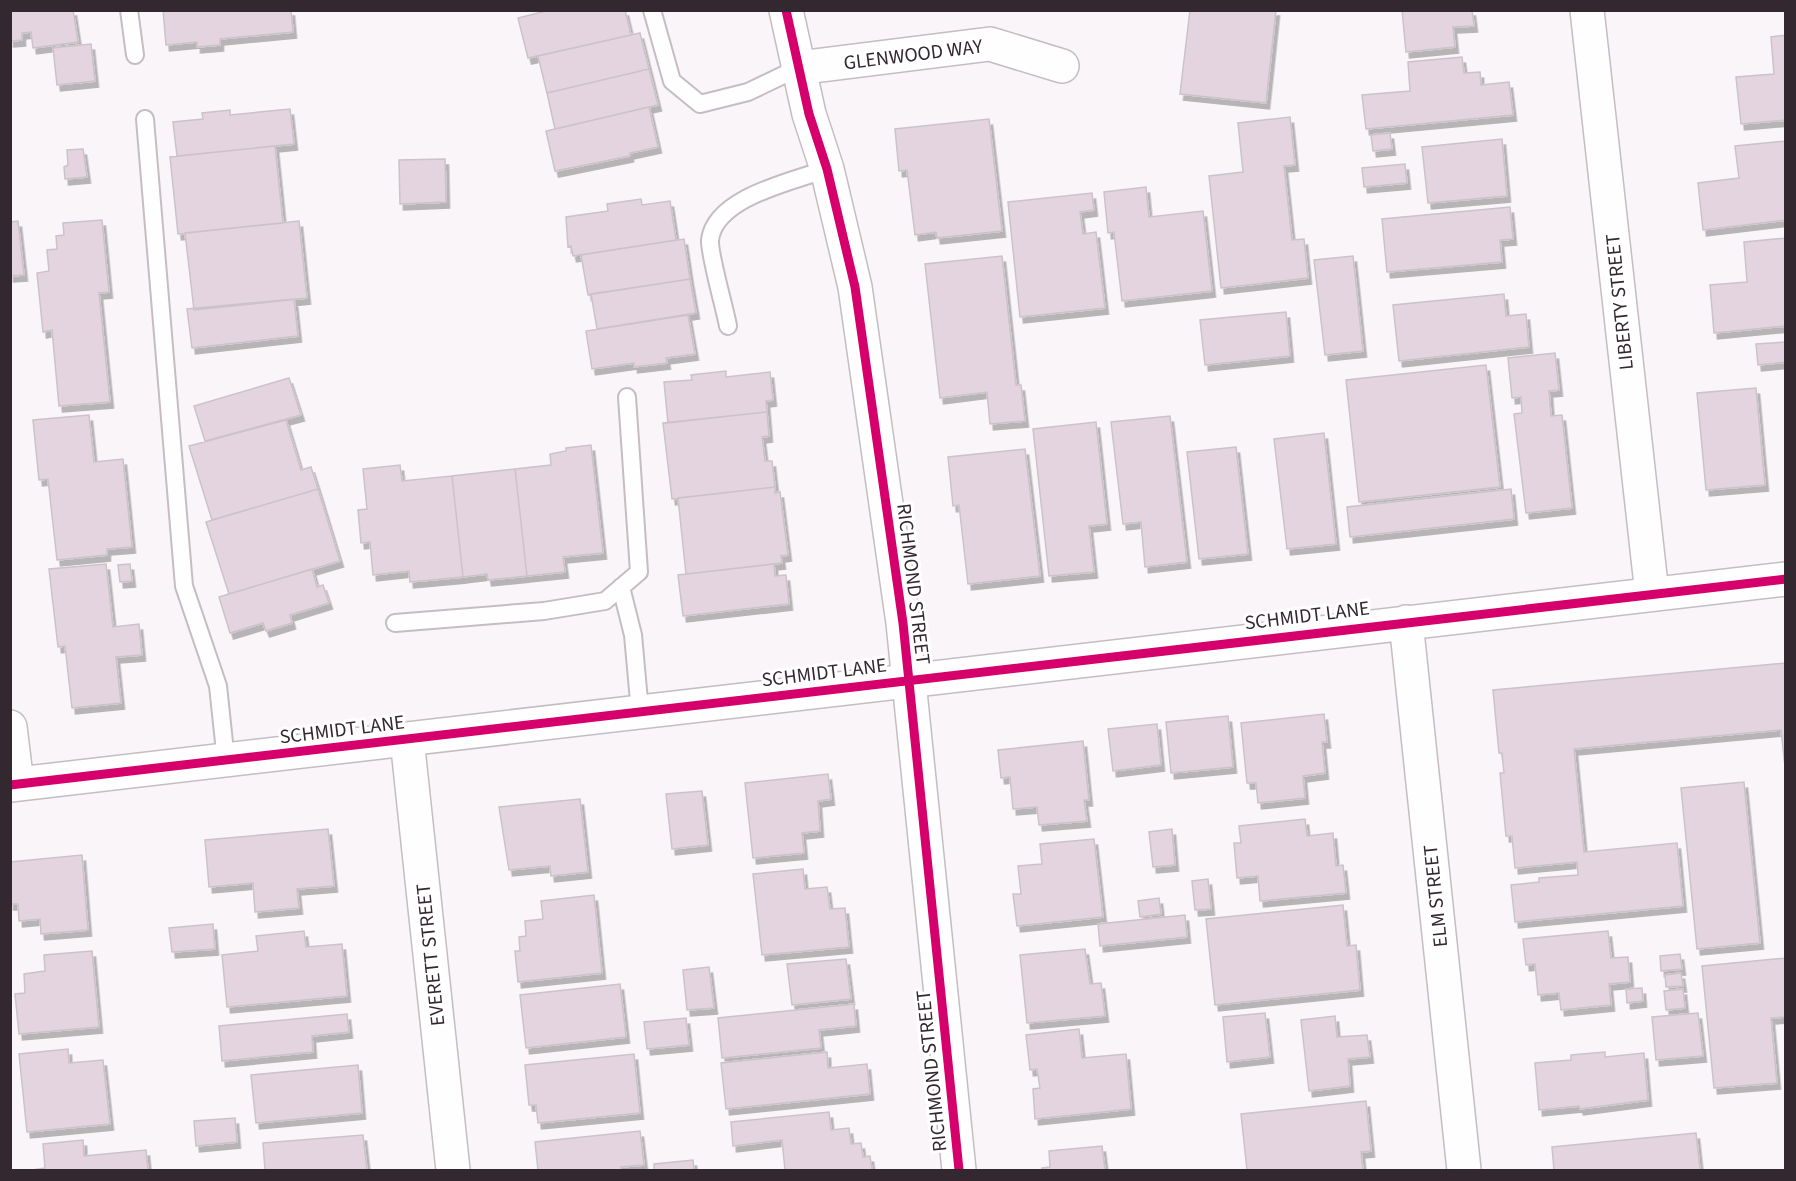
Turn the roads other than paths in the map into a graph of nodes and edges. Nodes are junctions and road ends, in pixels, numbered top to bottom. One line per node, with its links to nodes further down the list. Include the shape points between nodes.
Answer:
1 (129, 10): 5 (lane)
2 (652, 10): 7 (lane, via 672,81 700,104 748,92)
3 (786, 10): 7 (street, RICHMOND STREET)
4 (1587, 10): 14 (street, LIBERTY STREET)
5 (135, 55)
6 (1062, 66): 7 (street, GLENWOOD WAY, via 990,44)
7 (798, 68): 9 (street, RICHMOND STREET)
8 (146, 119): 21 (lane, via 184,586 218,686)
9 (828, 170): 10 (lane, via 744,198 721,218 710,240); 17 (street, RICHMOND STREET, via 855,287)
10 (728, 326)
11 (627, 396): 13 (lane, via 639,572)
12 (1785, 579): 14 (street, SCHMIDT LANE)
13 (621, 587): 16 (lane, via 605,601 544,611); 18 (lane, via 633,635)
14 (1652, 594): 15 (street, SCHMIDT LANE)
15 (1406, 622): 17 (street, SCHMIDT LANE); 25 (street, ELM STREET)
16 (395, 623)
17 (908, 680): 18 (street, SCHMIDT LANE); 24 (street, RICHMOND STREET)
18 (640, 712): 20 (street, SCHMIDT LANE)
19 (10, 727): 22 (street)
20 (407, 739): 21 (street, SCHMIDT LANE); 23 (street, EVERETT STREET)
21 (226, 760): 22 (street, SCHMIDT LANE)
22 (14, 785)
23 (453, 1170)
24 (959, 1170)
25 (1464, 1170)

